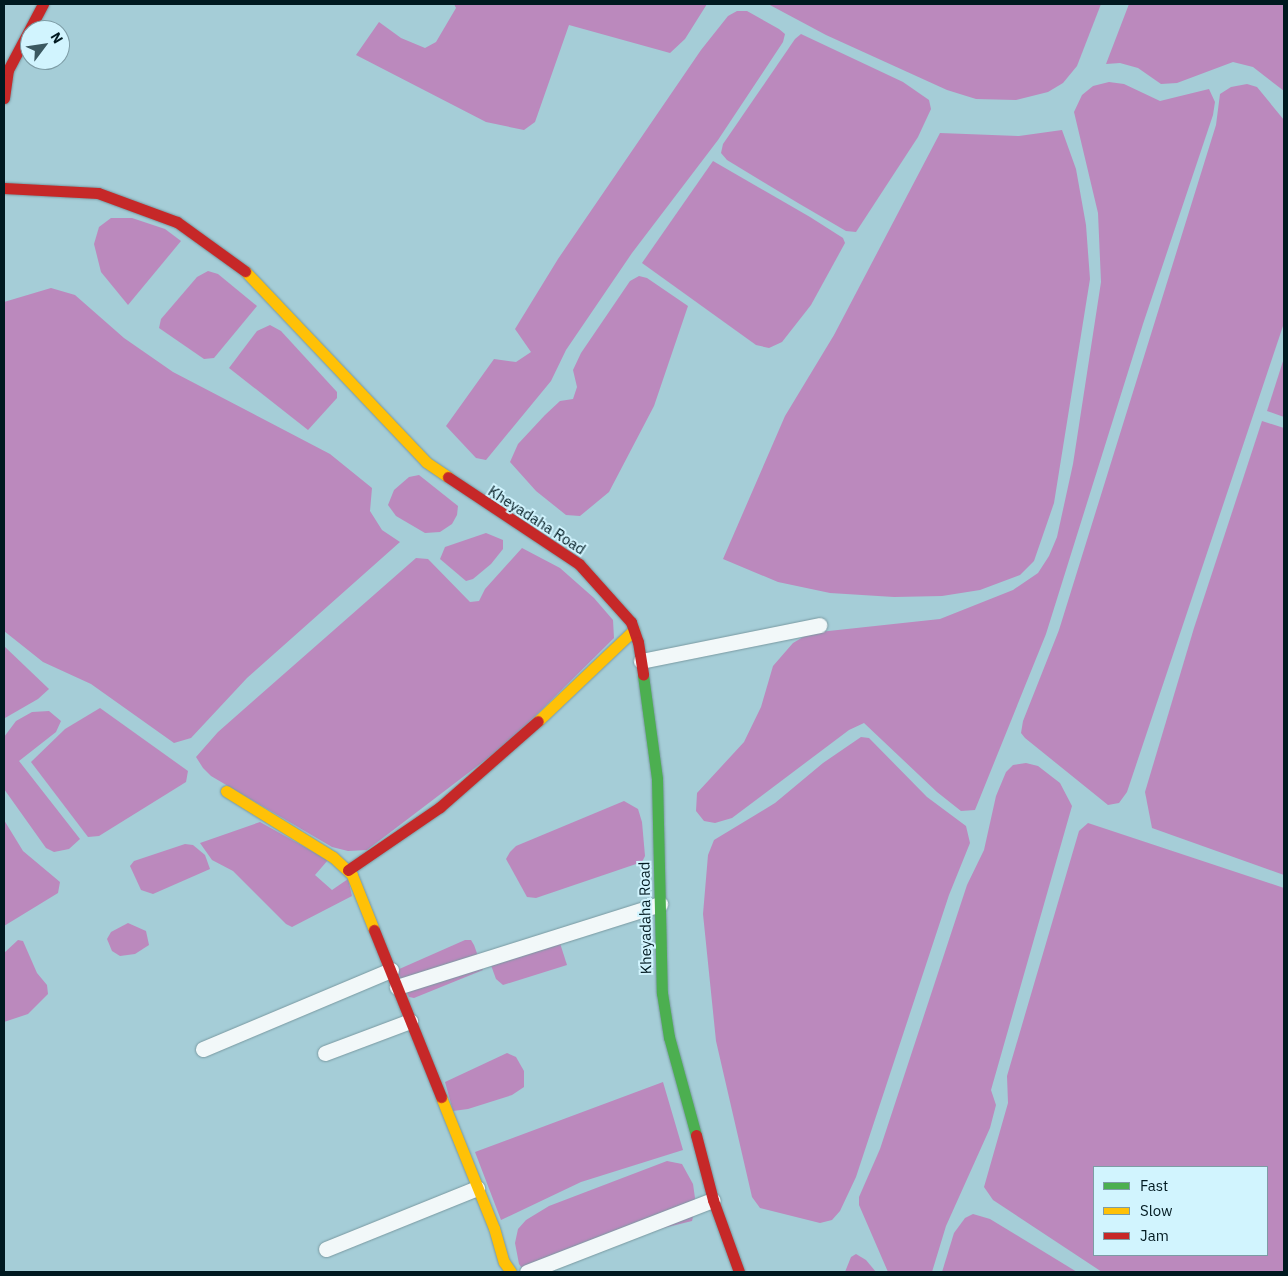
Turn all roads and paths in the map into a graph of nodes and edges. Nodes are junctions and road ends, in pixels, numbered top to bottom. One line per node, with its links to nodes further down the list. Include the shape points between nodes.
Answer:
1 (43, 4): 2 (main road)
2 (6, 67): 3 (main road)
3 (4, 98)
4 (4, 188): 6 (main road, Kheyadaha Road, via 98,193 177,222 217,248 251,275 426,462 579,564 611,596)
5 (819, 625): 7 (street)
6 (634, 630): 7 (main road, Kheyadaha Road); 9 (main road, via 492,764 440,807)
7 (641, 660): 10 (main road, Kheyadaha Road, via 657,779)
8 (226, 791): 9 (main road, via 286,826)
9 (348, 870): 11 (main road)
10 (660, 904): 12 (street); 17 (main road, Kheyadaha Road, via 662,993 669,1037)
11 (391, 970): 12 (main road); 14 (street)
12 (397, 987): 13 (main road)
13 (410, 1021): 15 (street); 16 (main road)
14 (203, 1049)
15 (326, 1052)
16 (477, 1188): 18 (street); 19 (main road, via 504,1262)
17 (713, 1200): 20 (street); 21 (main road, Kheyadaha Road)
18 (326, 1249)
19 (511, 1272)
20 (527, 1272)
21 (739, 1272)

